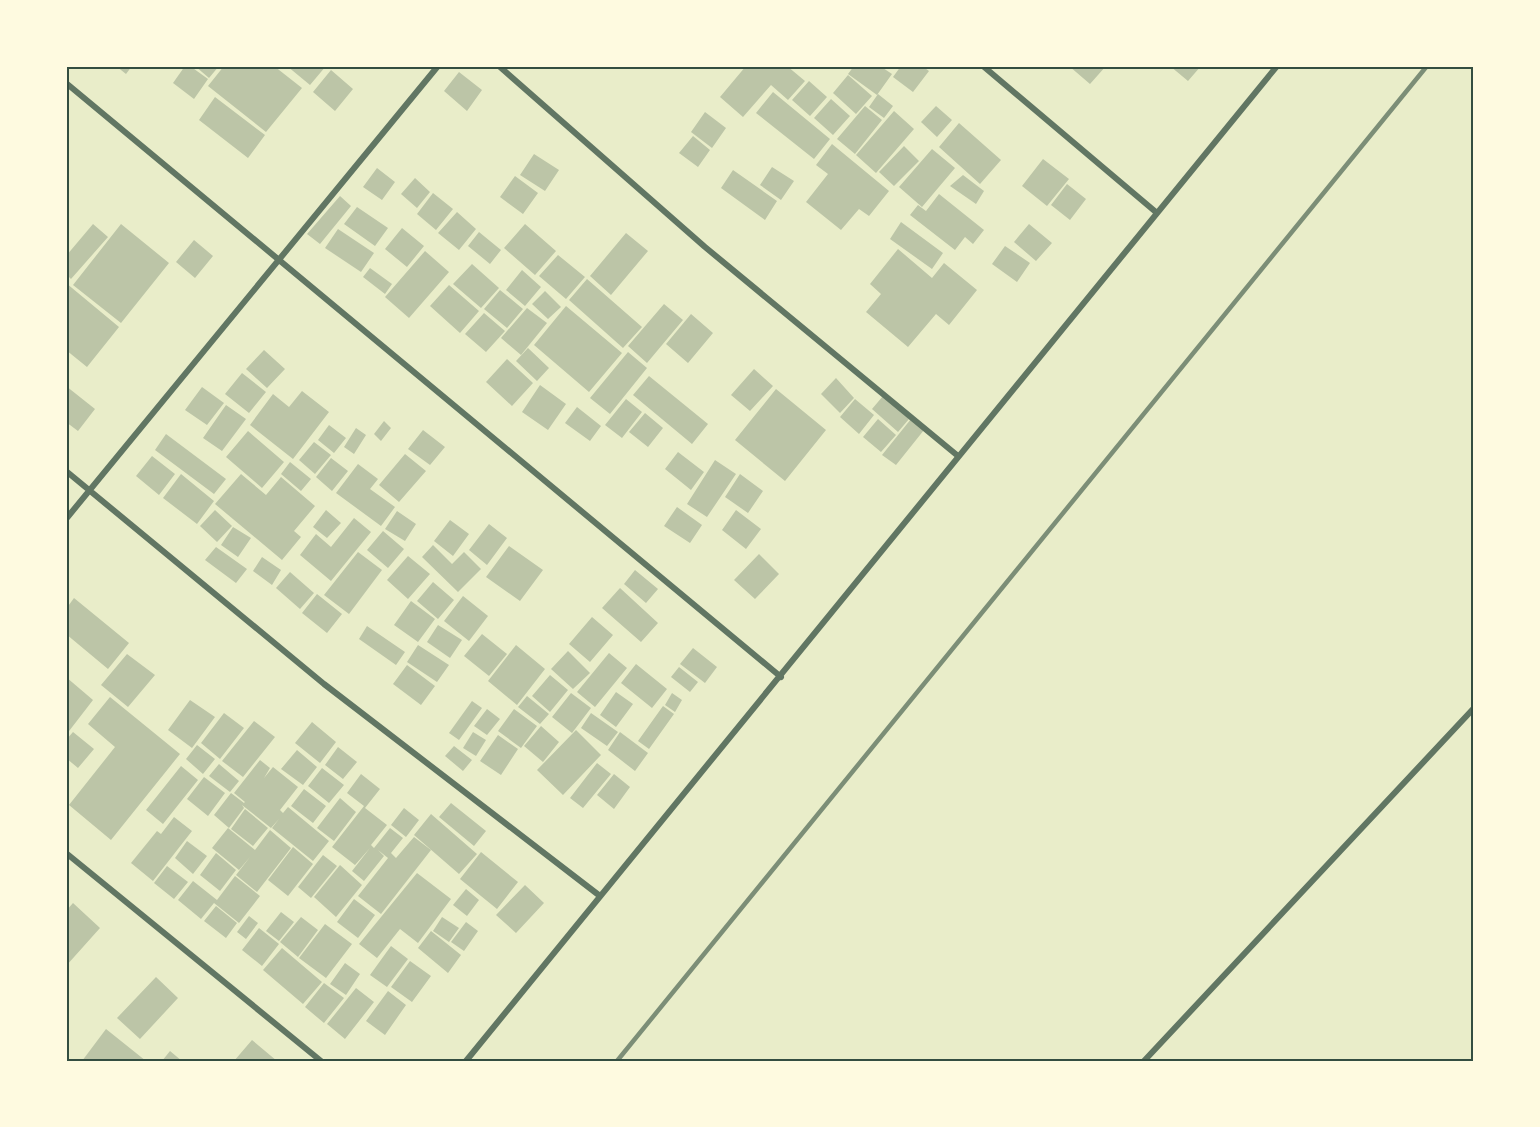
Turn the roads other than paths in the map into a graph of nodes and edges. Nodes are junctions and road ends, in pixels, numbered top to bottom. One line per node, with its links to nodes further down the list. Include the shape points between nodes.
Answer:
1 (438, 66): 7 (street)
2 (499, 66): 8 (street, via 705,247)
3 (983, 66): 6 (street)
4 (1277, 66): 6 (street)
5 (66, 82): 7 (street)
6 (1157, 213): 8 (street)
7 (279, 260): 10 (street); 12 (street)
8 (958, 456): 12 (street)
9 (66, 471): 10 (street)
10 (89, 490): 11 (street); 15 (street, via 324,684)
11 (66, 519)
12 (781, 677): 15 (street)
13 (1474, 708): 18 (street)
14 (66, 853): 16 (street)
15 (600, 896): 17 (street)
16 (321, 1061)
17 (466, 1061)
18 (1144, 1061)

